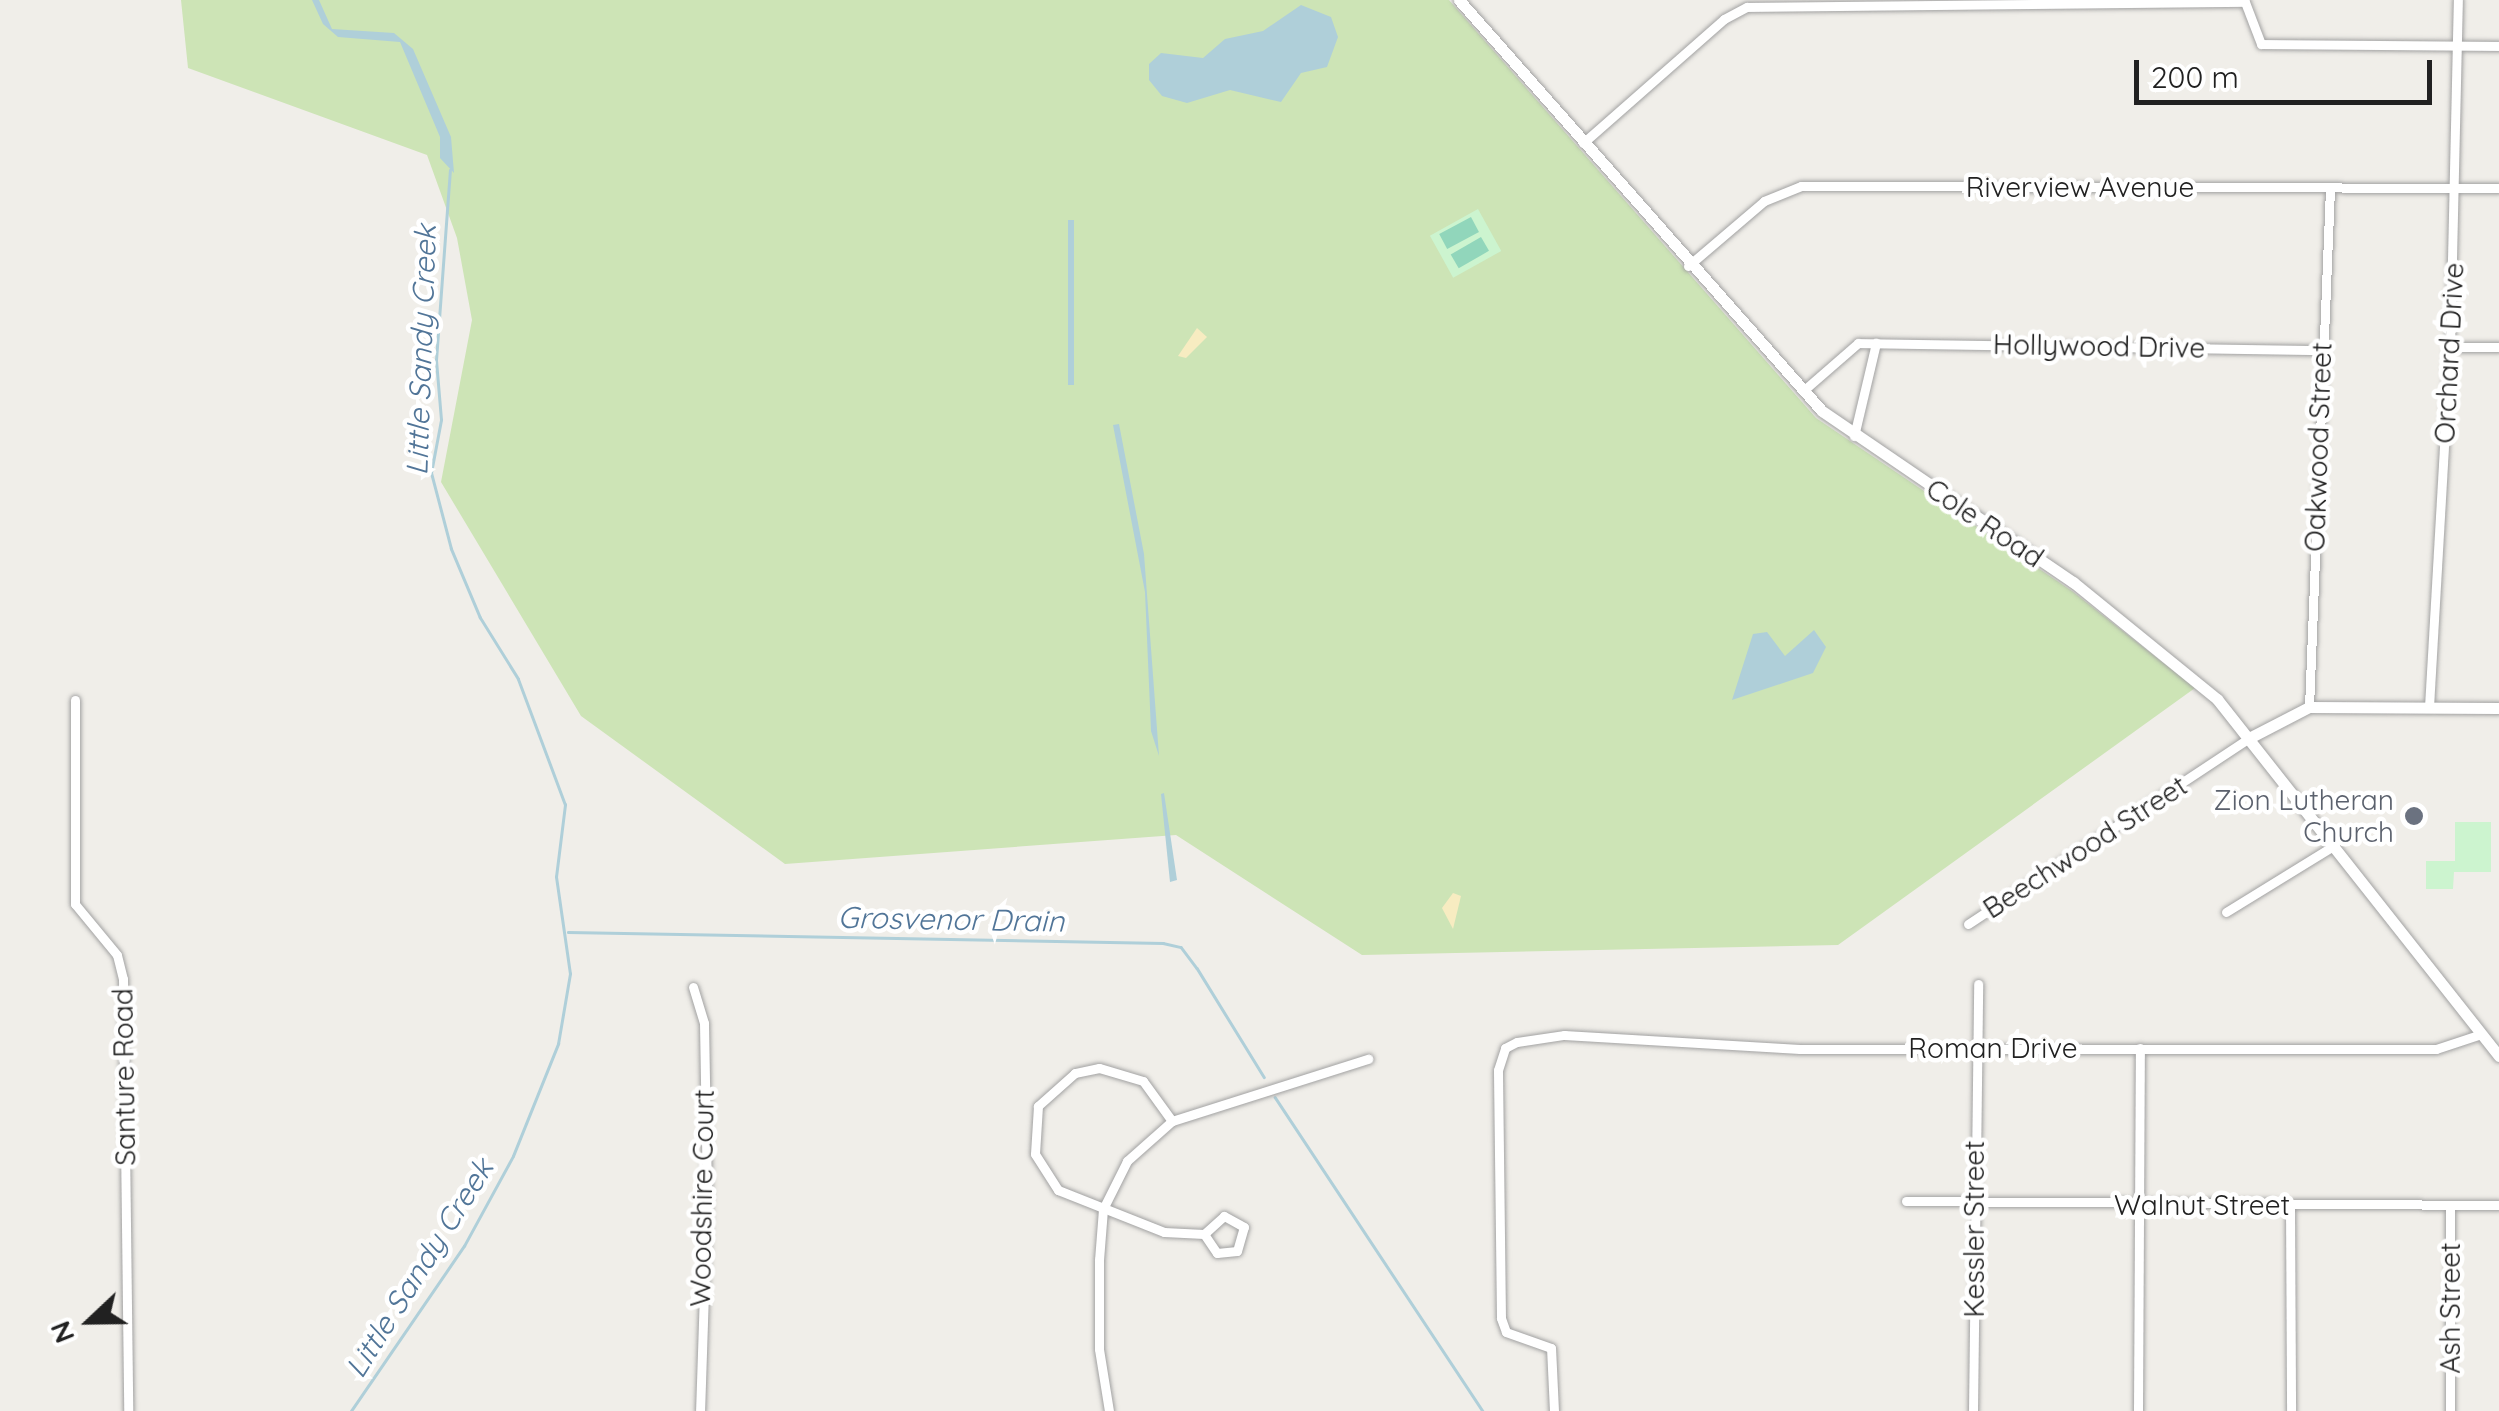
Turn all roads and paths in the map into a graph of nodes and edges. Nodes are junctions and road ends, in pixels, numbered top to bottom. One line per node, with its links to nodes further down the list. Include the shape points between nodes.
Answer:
1 (1460, 0): 5 (street, Cole Road)
2 (2458, 0): 3 (street, Orchard Drive)
3 (2459, 46): 4 (street); 5 (street, via 2262,44 2245,2 1747,7 1724,19); 7 (street, Orchard Drive)
4 (2499, 46)
5 (1583, 143): 9 (street, Cole Road)
6 (2330, 188): 7 (street, Riverview Avenue); 9 (street, Riverview Avenue, via 1802,186 1764,201); 13 (street, Oakwood Street)
7 (2456, 188): 8 (street, Riverview Avenue); 11 (street, Orchard Drive)
8 (2499, 188)
9 (1688, 266): 14 (street, Cole Road)
10 (1876, 343): 13 (street, Hollywood Drive); 14 (street, Hollywood Drive, via 1846,349); 15 (street)
11 (2450, 347): 12 (street); 18 (street, Orchard Drive)
12 (2499, 347)
13 (2321, 350): 17 (street, Oakwood Street)
14 (1802, 391): 15 (street, Cole Road)
15 (1854, 436): 20 (street, Cole Road, via 2144,636)
16 (76, 700): 40 (street, Santure Road, via 76,904 117,955 123,979)
17 (2309, 707): 18 (street); 20 (street)
18 (2430, 707): 19 (street)
19 (2499, 708)
20 (2250, 737): 21 (street, Cole Road); 23 (street, Beechwood Street)
21 (2335, 845): 22 (street); 26 (street, Cole Road)
22 (2226, 912)
23 (1968, 924)
24 (1978, 984): 27 (street, Kessler Street)
25 (693, 987): 41 (street, Woodshire Court, via 704,1023 708,1202 700,1266)
26 (2481, 1034): 28 (street, Roman Drive, via 2436,1049); 29 (street, Cole Road)
27 (1975, 1047): 28 (street, Roman Drive); 33 (street, Kessler Street); 43 (street, Roman Drive, via 1800,1049 1564,1035 1505,1048 1498,1070 1501,1318 1506,1332 1550,1348)
28 (2140, 1048): 34 (street)
29 (2499, 1056)
30 (1368, 1059): 31 (street)
31 (1172, 1121): 38 (street, via 1126,1161); 38 (street, via 1142,1081 1122,1072 1075,1072 1048,1092 1034,1120 1040,1167 1058,1190)
32 (1906, 1201): 33 (street, Walnut Street)
33 (1974, 1204): 34 (street, Walnut Street); 44 (street, Kessler Street)
34 (2141, 1205): 35 (street, Walnut Street); 45 (street)
35 (2290, 1205): 36 (street, Walnut Street); 46 (street)
36 (2450, 1205): 37 (street, Walnut Street); 47 (street, Ash Street)
37 (2499, 1206)
38 (1103, 1209): 39 (street, via 1164,1232); 42 (street, via 1099,1349)
39 (1204, 1234): 39 (street, via 1224,1216 1244,1227 1244,1243 1217,1253)
40 (128, 1411)
41 (700, 1411)
42 (1109, 1411)
43 (1554, 1411)
44 (1973, 1411)
45 (2138, 1411)
46 (2290, 1411)
47 (2450, 1411)

